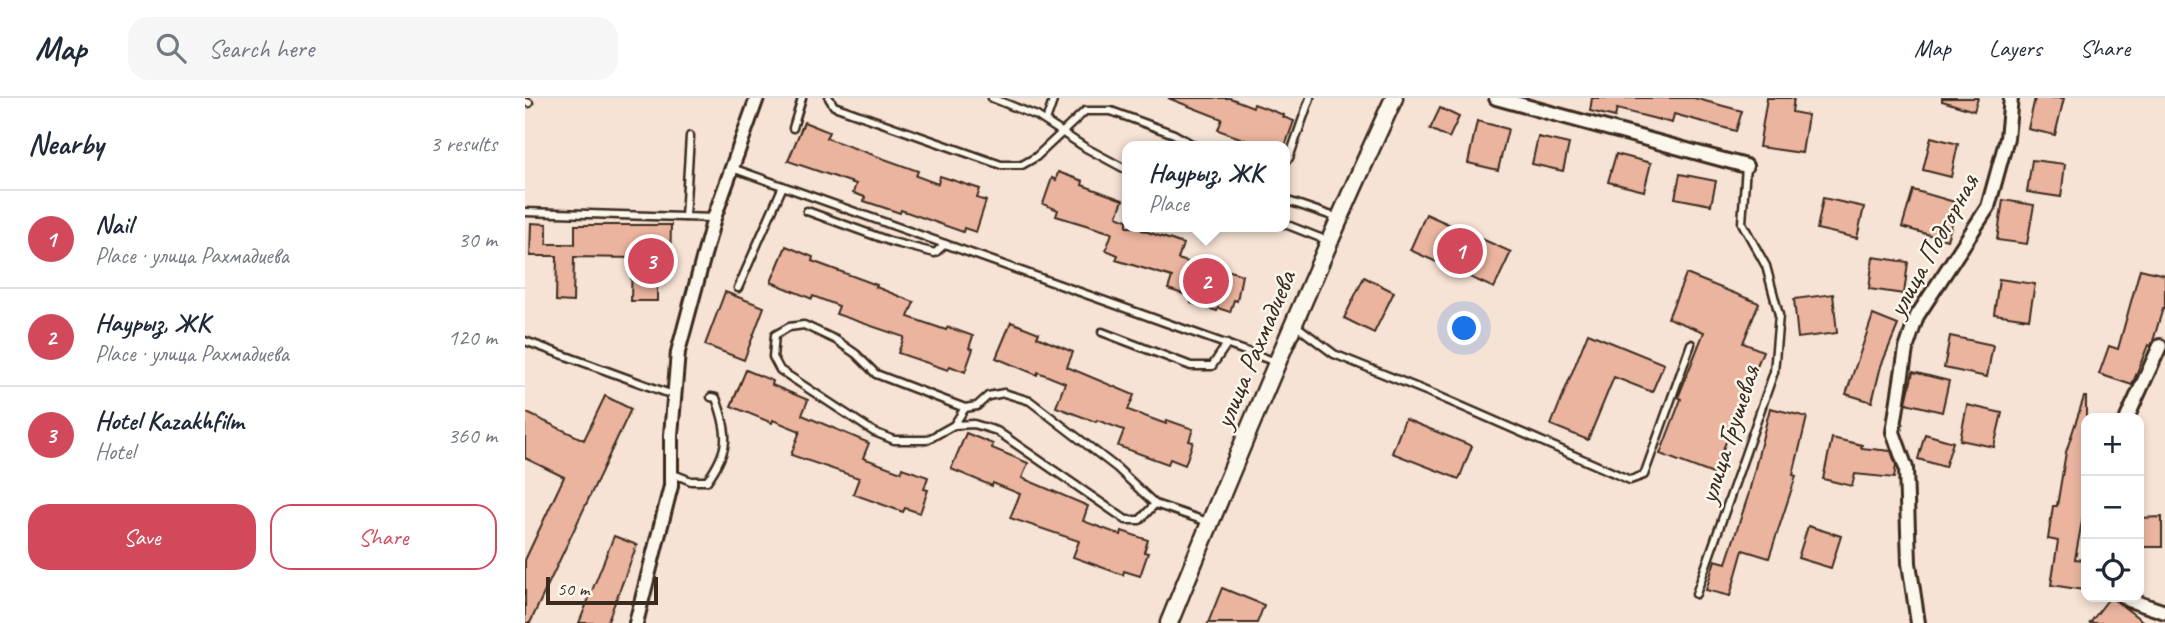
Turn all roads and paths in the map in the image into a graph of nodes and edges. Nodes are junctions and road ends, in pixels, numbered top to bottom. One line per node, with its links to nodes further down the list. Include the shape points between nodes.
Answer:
1 (757, 98): 18 (street)
2 (802, 98): 11 (lane)
3 (829, 98): 12 (lane, via 834,106 1001,165 1022,165)
4 (992, 98): 10 (lane)
5 (1054, 98): 10 (lane)
6 (1310, 98): 15 (lane)
7 (1394, 98): 25 (street, улица Рахмадиева)
8 (1496, 98): 16 (street)
9 (2011, 98): 50 (street, улица Подгорная, via 2007,138 1988,207 1917,316 1904,359 1893,432 1906,468 1909,563)
10 (1046, 121): 12 (lane)
11 (793, 128)
12 (1063, 133): 14 (lane, via 1085,111 1111,111); 17 (lane)
13 (690, 136): 23 (lane)
14 (1186, 141)
15 (1290, 155)
16 (1746, 166): 45 (lane, улица Грушевая, via 1742,223 1766,266 1779,315 1774,372)
17 (1122, 167)
18 (732, 168): 19 (lane); 24 (street)
19 (783, 186): 28 (lane); 29 (lane)
20 (1290, 202): 25 (lane)
21 (807, 211): 28 (lane, via 935,254)
22 (525, 212): 23 (lane)
23 (685, 218): 24 (lane)
24 (714, 218): 37 (street, via 678,352)
25 (1338, 218): 27 (street, улица Рахмадиева)
26 (1290, 227): 27 (lane)
27 (1328, 241): 30 (street, улица Рахмадиева)
28 (945, 244): 33 (lane)
29 (738, 288)
30 (1293, 323): 34 (lane, via 1334,354 1629,480 1644,475); 36 (street, улица Рахмадиева)
31 (1102, 332): 33 (lane, via 1191,366 1212,366)
32 (525, 341): 37 (lane)
33 (1227, 344): 36 (lane)
34 (1691, 344)
35 (2161, 346): 40 (street)
36 (1276, 362): 44 (street, улица Рахмадиева)
37 (673, 395): 42 (street)
38 (711, 397): 42 (lane, via 716,398 726,427 721,461 707,481)
39 (965, 408): 41 (lane); 41 (lane, via 876,374 846,347 804,325 775,335 773,357 781,370 874,432 894,440 927,440); 43 (lane, via 1005,393 1030,401 1117,468)
40 (2129, 413)
41 (954, 425): 43 (lane, via 974,424 997,431 1126,520 1140,520)
42 (671, 473): 48 (street)
43 (1155, 504): 44 (lane)
44 (1209, 523): 49 (street, улица Рахмадиева)
45 (1696, 594)
46 (2135, 602): 47 (street)
47 (2165, 612)
48 (636, 623)
49 (1168, 623)
50 (1918, 623)

